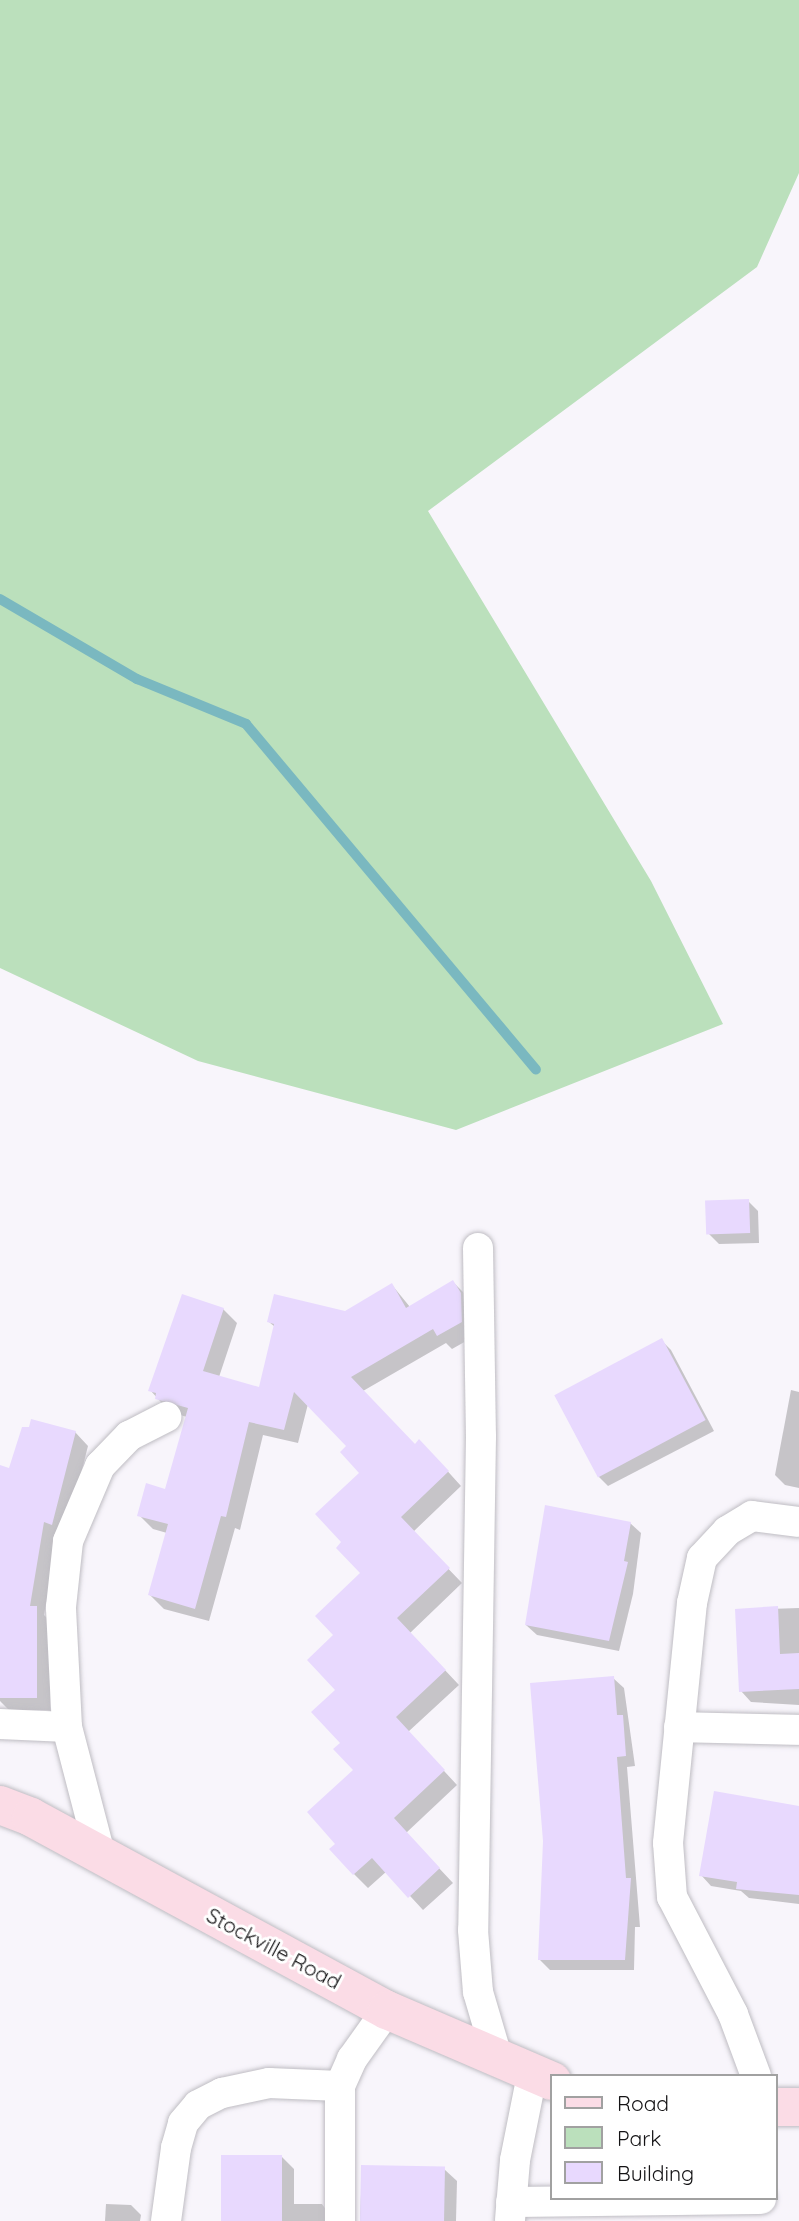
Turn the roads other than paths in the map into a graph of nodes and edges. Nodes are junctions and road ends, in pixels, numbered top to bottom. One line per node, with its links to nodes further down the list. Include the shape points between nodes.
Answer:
1 (478, 1248): 11 (street, via 481,1436 473,1930 478,1992)
2 (166, 1417): 5 (street, via 129,1436 100,1466 68,1541 61,1607)
3 (799, 1522): 6 (street, via 752,1516 727,1531 702,1558 692,1603)
4 (0, 1724): 5 (street)
5 (67, 1727): 9 (street)
6 (679, 1727): 7 (street); 12 (street, via 668,1843 672,1897 733,2014)
7 (799, 1730)
8 (0, 1805): 9 (street, Stockville Road)
9 (100, 1854): 10 (street, Stockville Road)
10 (387, 2010): 11 (street, Stockville Road); 13 (street, via 352,2059)
11 (527, 2072): 17 (street)
12 (755, 2074)
13 (340, 2087): 18 (street, via 270,2083 222,2093 198,2105 183,2123 176,2148); 19 (street)
14 (778, 2107): 15 (street)
15 (799, 2107)
16 (740, 2200): 17 (street)
17 (511, 2211)
18 (166, 2221)
19 (340, 2221)

